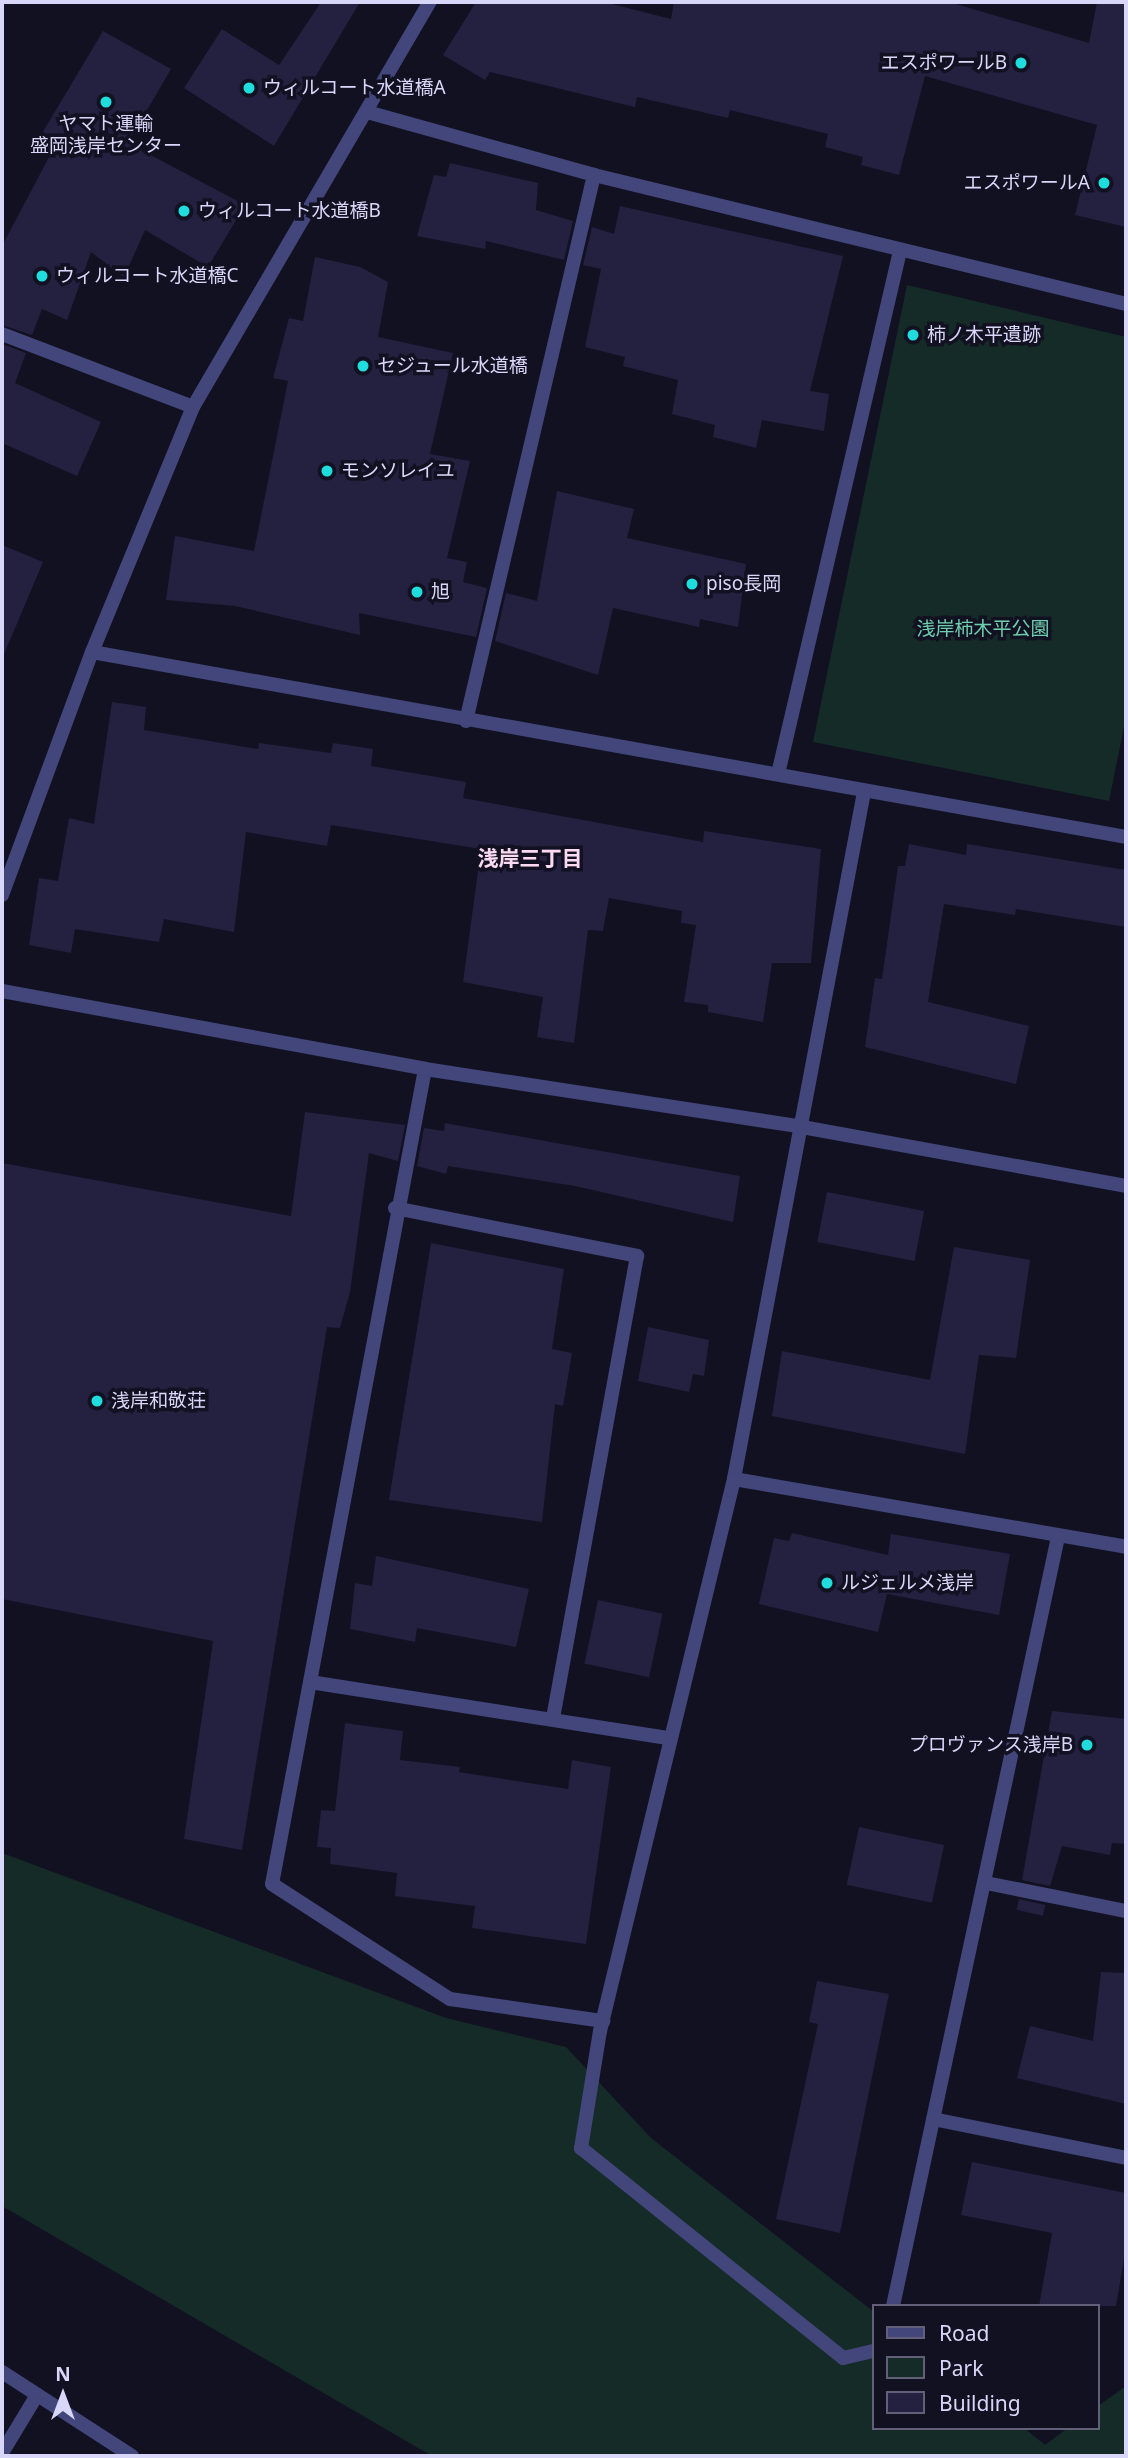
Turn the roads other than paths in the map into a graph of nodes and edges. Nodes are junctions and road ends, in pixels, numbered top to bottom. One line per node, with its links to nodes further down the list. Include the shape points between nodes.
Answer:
1 (430, 2): 2 (street)
2 (366, 112): 3 (street); 7 (street)
3 (594, 175): 4 (street); 9 (street)
4 (900, 251): 5 (street); 10 (street)
5 (1126, 304)
6 (2, 334): 7 (street)
7 (193, 407): 8 (street)
8 (92, 652): 9 (street); 13 (street)
9 (466, 721): 10 (street)
10 (778, 774): 11 (street)
11 (864, 792): 12 (street); 16 (street)
12 (1126, 837)
13 (2, 895)
14 (2, 991): 15 (street)
15 (425, 1069): 16 (street); 18 (street)
16 (802, 1127): 17 (street); 19 (street)
17 (1126, 1186)
18 (395, 1208): 22 (street); 23 (street, via 637,1256)
19 (734, 1479): 20 (street); 24 (street)
20 (1058, 1537): 21 (street); 25 (street)
21 (1126, 1547)
22 (310, 1682): 23 (street); 27 (street, via 272,1884 450,1999)
23 (553, 1717): 24 (street)
24 (667, 1738): 27 (street)
25 (985, 1883): 26 (street); 28 (street)
26 (1126, 1911)
27 (603, 2021): 31 (street, via 581,2148 843,2358)
28 (933, 2119): 29 (street); 30 (street)
29 (1126, 2158)
30 (893, 2304)
31 (872, 2351)
32 (2, 2372): 33 (street)
33 (37, 2395): 34 (street); 35 (street)
34 (2, 2454)
35 (132, 2456)

